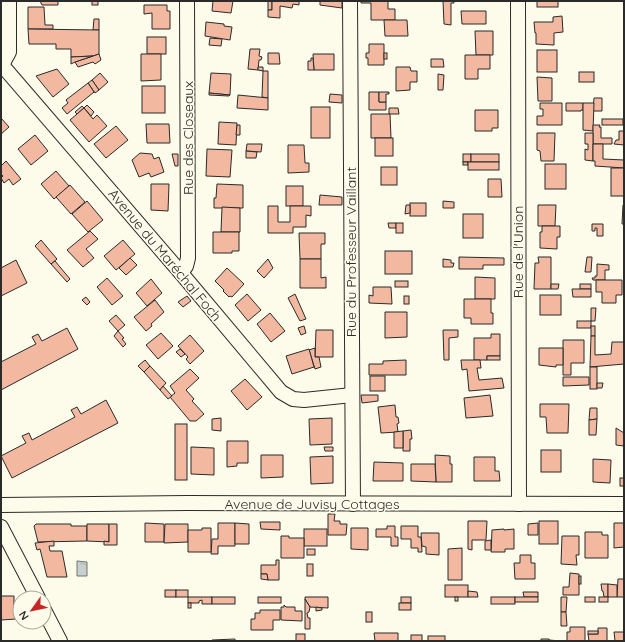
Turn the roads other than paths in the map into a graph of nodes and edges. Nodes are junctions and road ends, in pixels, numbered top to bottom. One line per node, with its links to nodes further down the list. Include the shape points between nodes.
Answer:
1 (9, 1): 5 (street, via 9,52)
2 (187, 1): 6 (street, Rue des Closeaux, via 188,258)
3 (350, 1): 7 (street, Rue du Professeur Vaillant)
4 (518, 1): 9 (street, Rue de l'Union)
5 (2, 64): 6 (street, Avenue du Maréchal Foch)
6 (181, 273): 7 (street, Avenue du Maréchal Foch, via 281,392 304,400)
7 (352, 395): 8 (street, Rue du Professeur Vaillant)
8 (353, 504): 9 (street, Avenue de Juvisy Cottages); 11 (street, Avenue de Juvisy Cottages)
9 (519, 504): 10 (street, Avenue de Juvisy Cottages)
10 (624, 504)
11 (1, 505)
12 (1, 527): 13 (street)
13 (34, 590)
14 (52, 626): 15 (street)
15 (60, 641)

